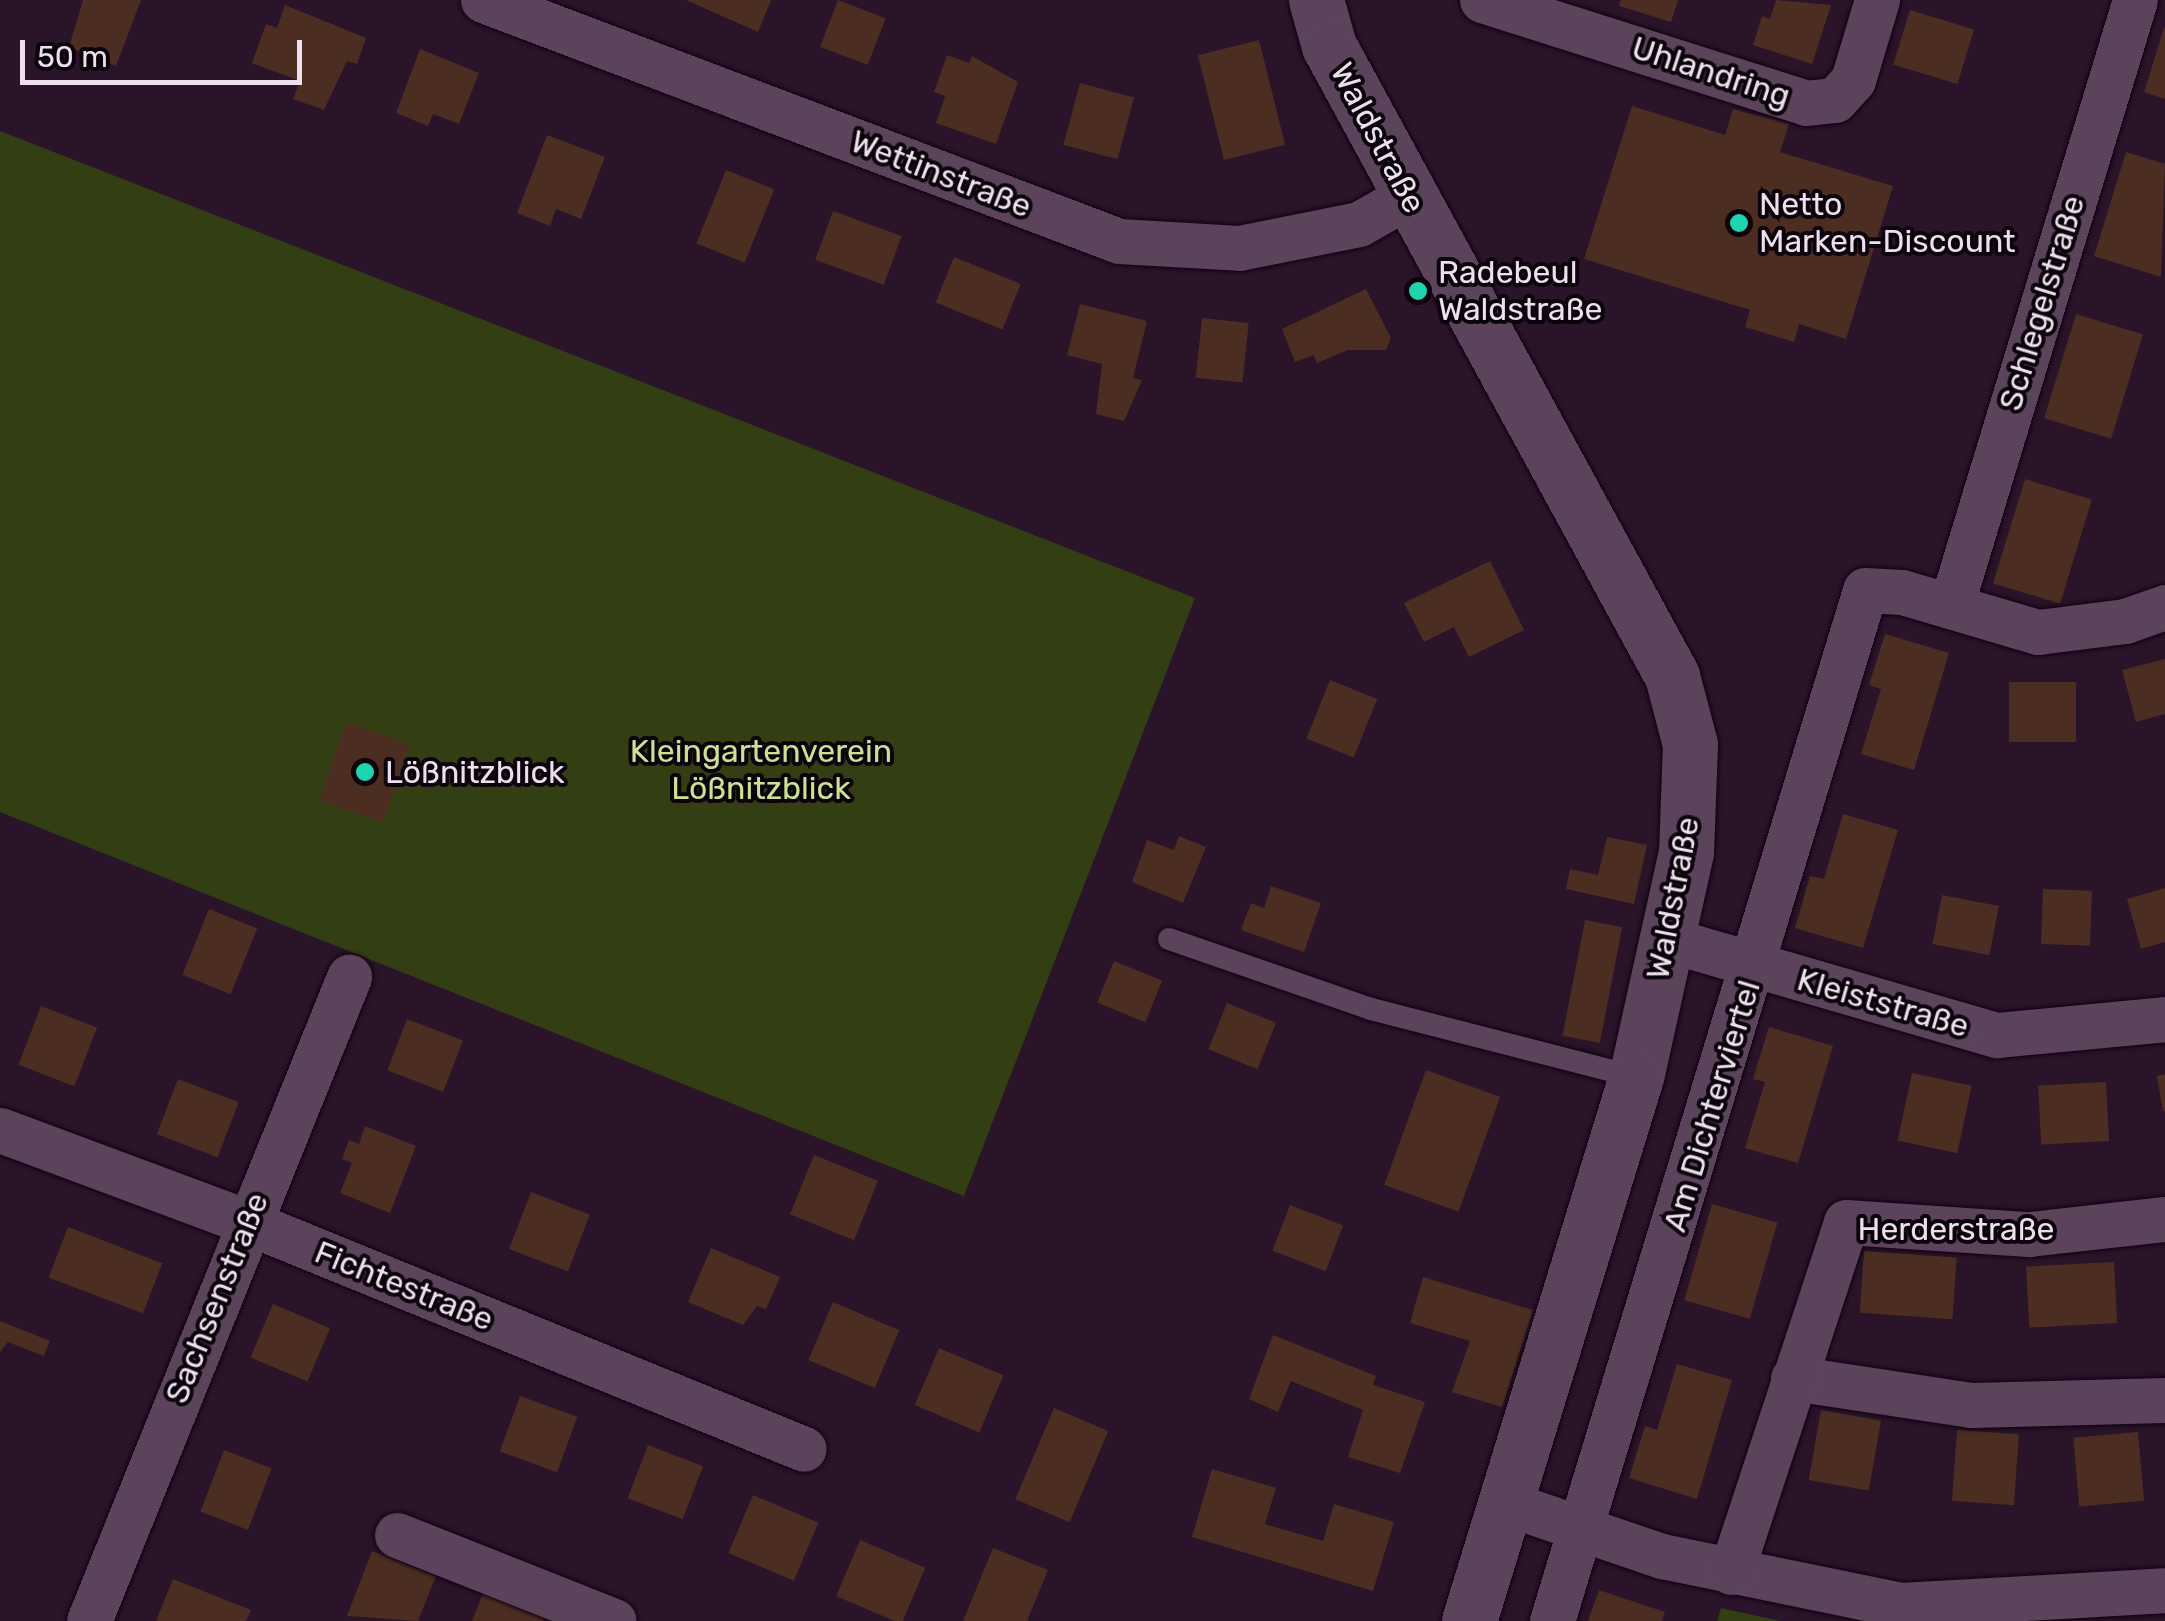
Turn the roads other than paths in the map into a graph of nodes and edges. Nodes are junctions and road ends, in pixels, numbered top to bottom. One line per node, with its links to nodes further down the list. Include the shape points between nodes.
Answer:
1 (483, 0): 6 (street, Wettinstraße, via 1118,242 1240,248 1359,224)
2 (1316, 0): 6 (street, Waldstraße, via 1329,46)
3 (1482, 0): 4 (street, Uhlandring, via 1806,103 1835,100 1853,80)
4 (1877, 0)
5 (2135, 0): 7 (street, Schlegelstraße)
6 (1408, 196): 9 (street, Waldstraße, via 1672,676 1690,744 1692,801)
7 (1951, 606): 8 (street, via 2038,632 2125,621); 11 (street, Am Dichterviertel, via 1866,590)
8 (2165, 607)
9 (1666, 938): 11 (street, Kleiststraße); 14 (street, Waldstraße)
10 (1169, 939): 14 (lane, via 1371,1009)
11 (1755, 965): 13 (street, Kleiststraße, via 1997,1035); 22 (street, Am Dichterviertel)
12 (350, 977): 17 (street, Sachsenstraße)
13 (2165, 1019)
14 (1636, 1076): 21 (street, Waldstraße)
15 (0, 1130): 17 (street, Fichtestraße)
16 (2165, 1219): 18 (street, Herderstraße, via 2028,1234 1846,1222)
17 (247, 1222): 20 (street, Fichtestraße); 26 (street, Sachsenstraße)
18 (1794, 1378): 19 (street, via 1971,1405); 24 (street)
19 (2165, 1400)
20 (804, 1449)
21 (1509, 1504): 22 (street); 28 (street, Waldstraße)
22 (1582, 1529): 24 (street); 29 (street, Am Dichterviertel)
23 (397, 1535): 27 (street)
24 (1731, 1572): 25 (street, via 1900,1605)
25 (2165, 1590)
26 (89, 1621)
27 (614, 1621)
28 (1469, 1621)
29 (1552, 1621)

